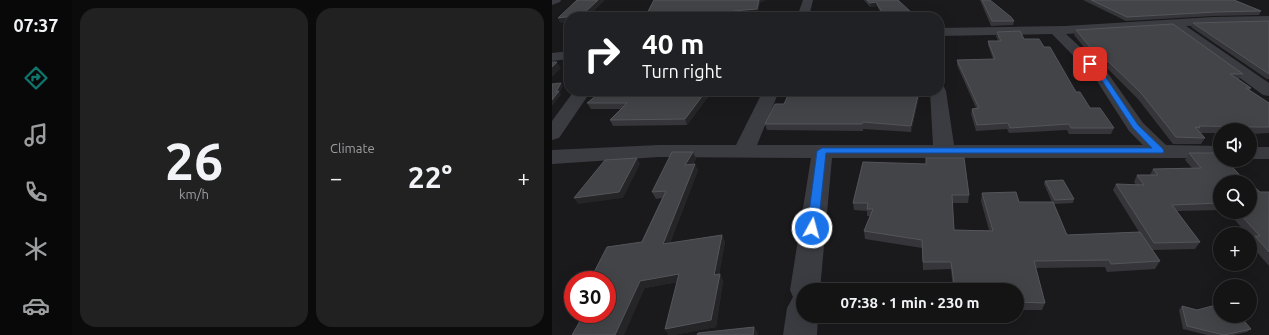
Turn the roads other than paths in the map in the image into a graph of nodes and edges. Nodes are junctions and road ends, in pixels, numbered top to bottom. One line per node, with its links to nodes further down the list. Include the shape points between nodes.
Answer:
1 (556, 0): 3 (street)
2 (808, 0): 4 (street)
3 (552, 2)
4 (804, 12)
5 (1269, 20): 6 (street)
6 (1173, 23): 7 (street); 11 (street)
7 (1056, 31): 8 (street); 19 (street, via 1101,75 1136,127)
8 (944, 32)
9 (564, 56): 10 (street)
10 (552, 57)
11 (1269, 91)
12 (579, 96): 15 (street)
13 (770, 96): 16 (street)
14 (938, 96): 18 (street)
15 (552, 134)
16 (744, 150): 17 (street); 23 (street, via 659,151)
17 (822, 151): 18 (street); 24 (street)
18 (944, 151): 19 (street)
19 (1160, 151): 20 (street)
20 (1213, 152)
21 (1257, 153): 22 (street)
22 (1269, 153)
23 (552, 157)
24 (806, 283)
25 (801, 323): 26 (street)
26 (800, 335)

